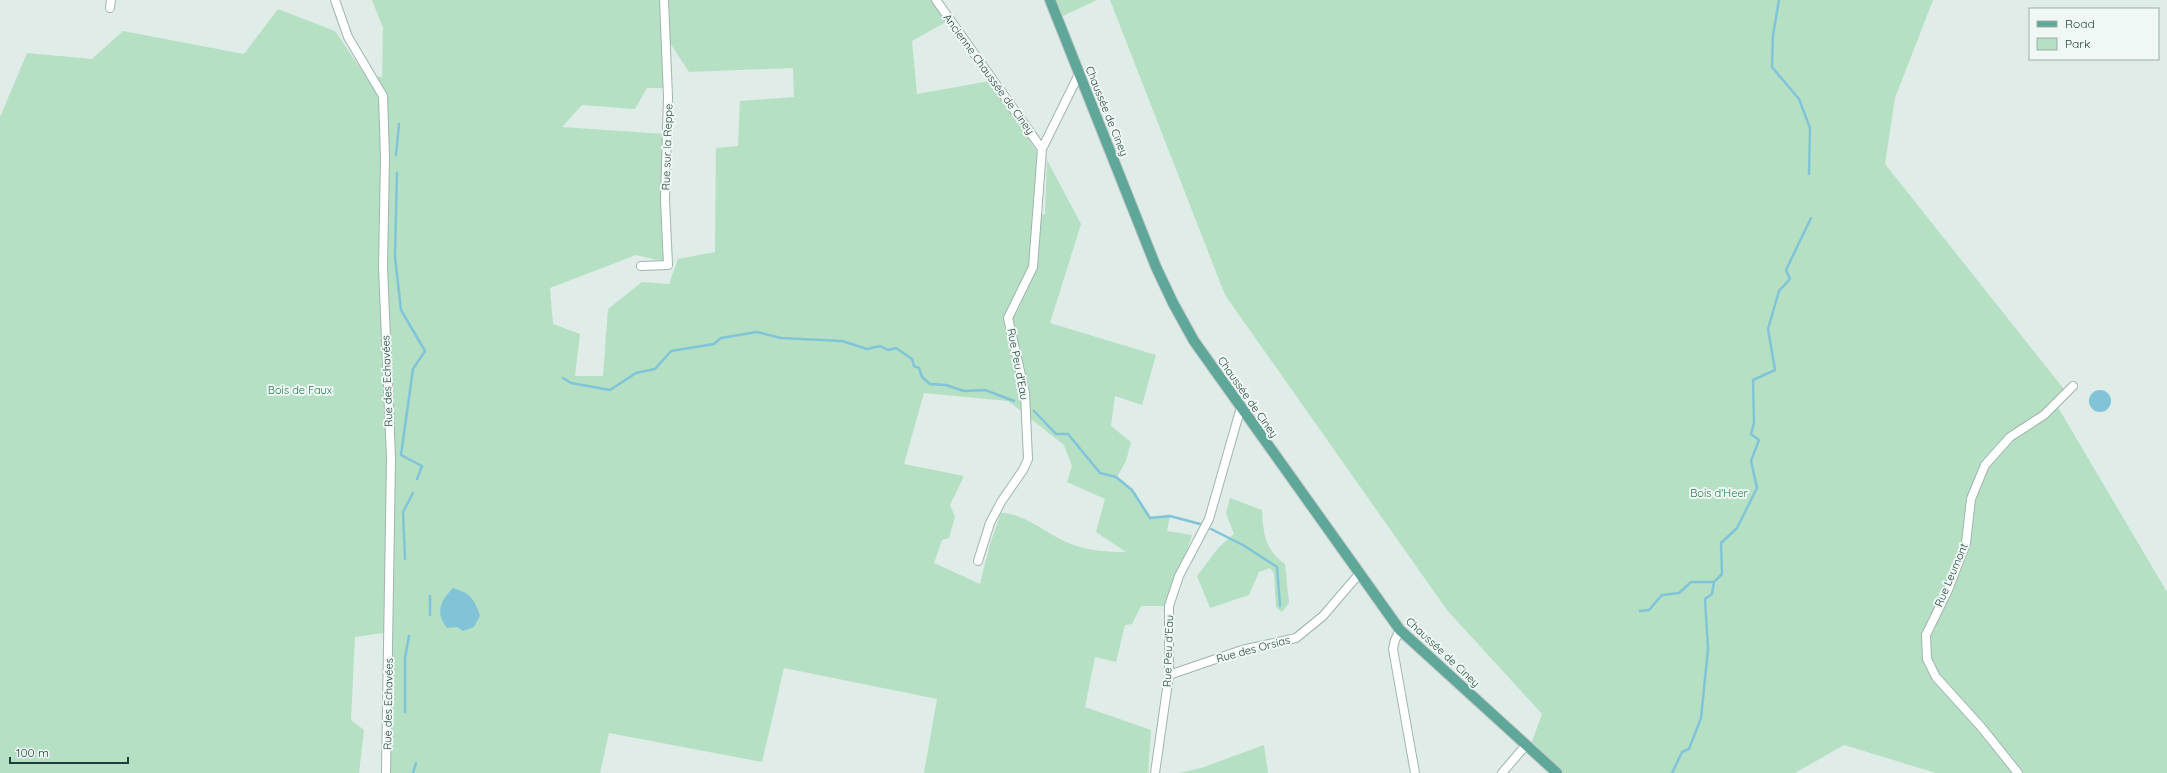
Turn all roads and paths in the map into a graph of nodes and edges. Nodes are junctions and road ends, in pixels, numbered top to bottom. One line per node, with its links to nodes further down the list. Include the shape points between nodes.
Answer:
1 (335, 0): 15 (street, Rue des Echavées, via 348,37 383,96 383,267 391,458)
2 (664, 0): 7 (street, Rue sur la Reppe, via 668,97 665,200 668,266)
3 (936, 0): 6 (street, Ancienne Chaussée de Ciney)
4 (1050, 0): 5 (main road, Chaussée de Ciney)
5 (1079, 74): 6 (street, Rue Peu d'Eau); 9 (main road, Chaussée de Ciney, via 1172,303 1194,341)
6 (1042, 149): 10 (street, Rue Peu d'Eau, via 1033,267 1008,318 1025,393 1028,458 990,523)
7 (641, 266)
8 (2073, 386): 20 (street, Rue Leumont, via 2044,415 2010,437 1985,465 1971,499 1966,543 1948,590 1926,635 1927,659 1936,677)
9 (1240, 408): 11 (main road, Chaussée de Ciney); 13 (street, Rue Peu d'Eau, via 1208,519 1180,576 1169,606)
10 (978, 561)
11 (1359, 574): 12 (main road, Chaussée de Ciney); 13 (street, Rue des Orsias, via 1323,616 1296,638 1242,650)
12 (1400, 630): 14 (main road, Chaussée de Ciney); 17 (street, via 1393,649)
13 (1169, 675): 16 (street, Rue Peu d'Eau)
14 (1526, 745): 18 (street); 19 (main road, Chaussée de Ciney)
15 (386, 773)
16 (1155, 773)
17 (1415, 773)
18 (1502, 773)
19 (1557, 773)
20 (2018, 773)

